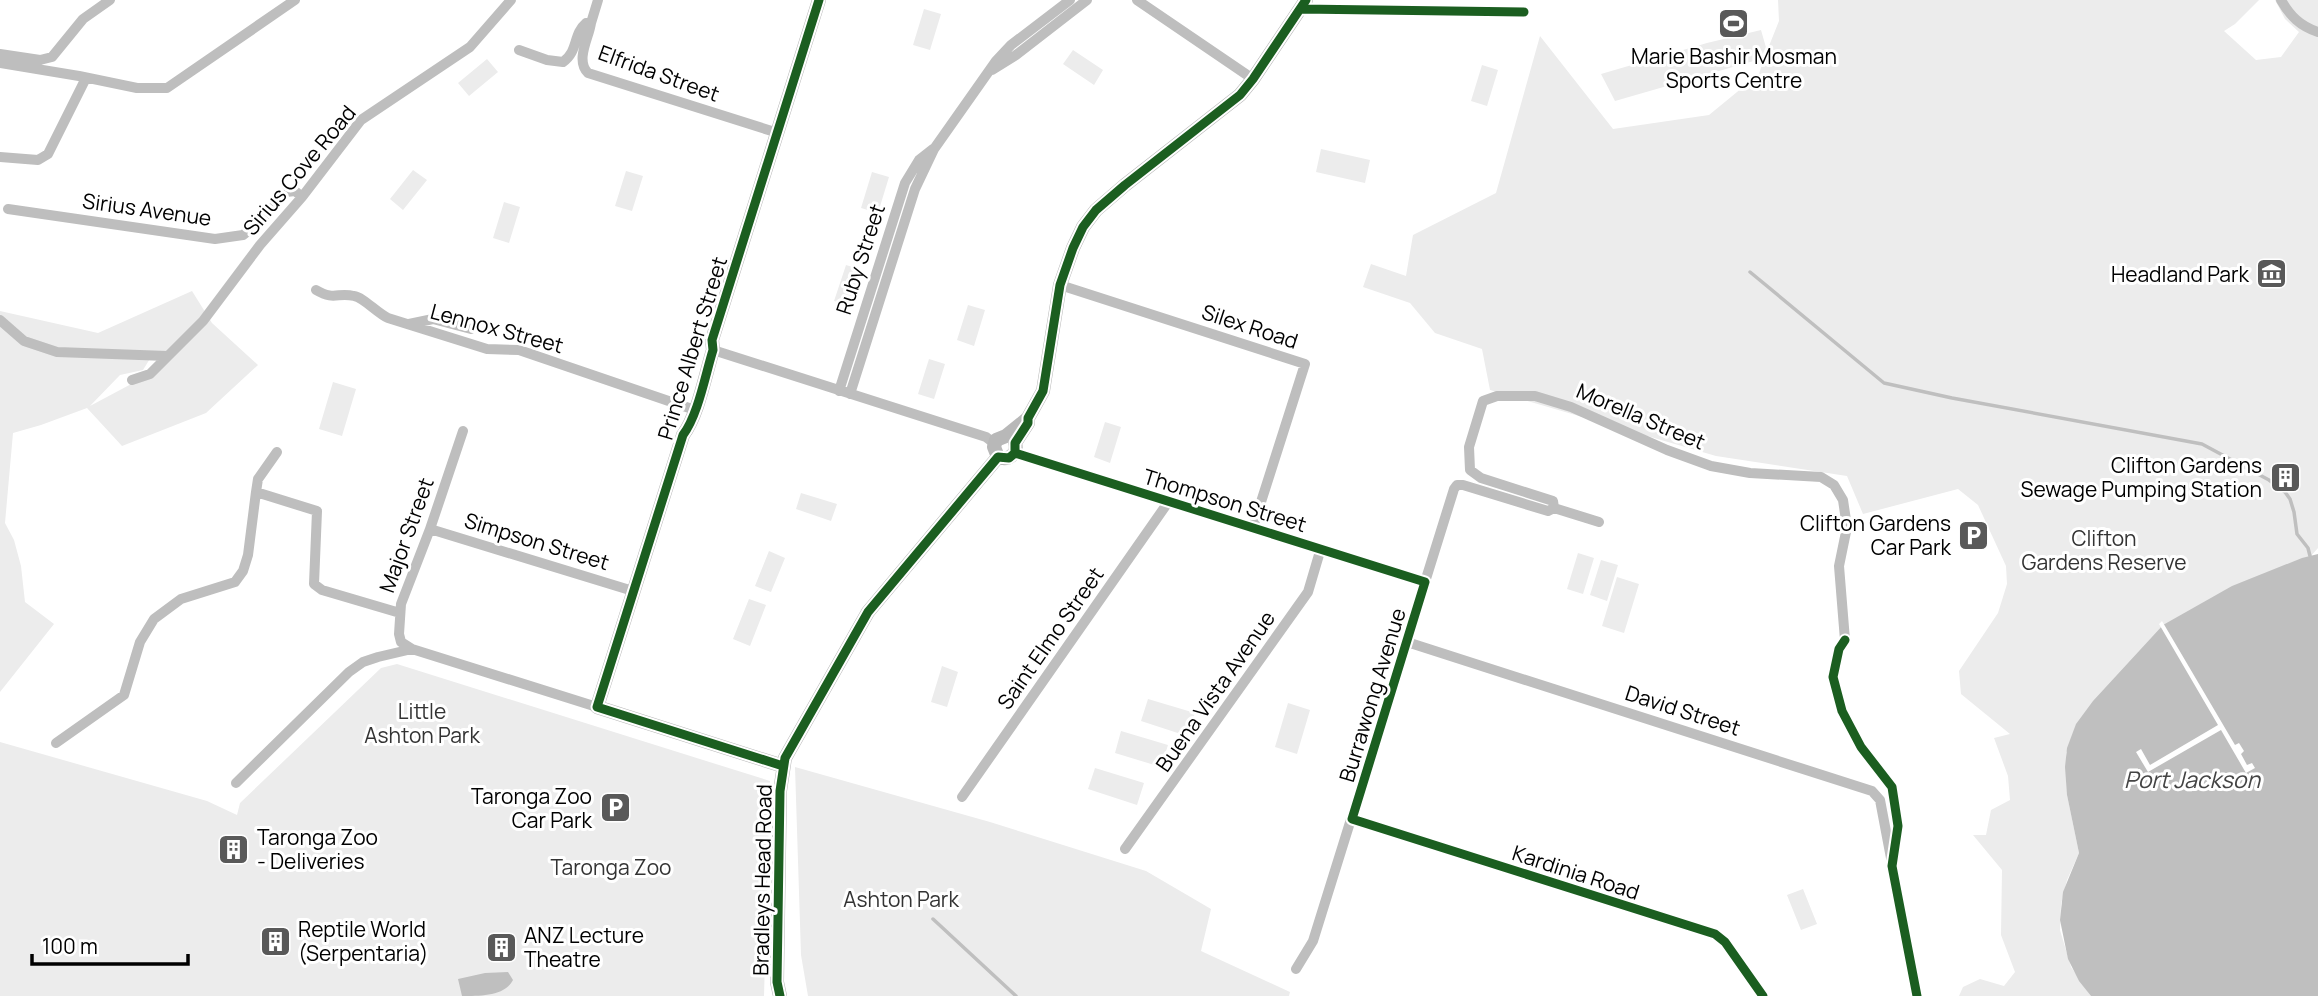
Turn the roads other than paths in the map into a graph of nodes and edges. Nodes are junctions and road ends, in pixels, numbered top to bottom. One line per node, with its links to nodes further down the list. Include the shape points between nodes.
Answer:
1 (110, 0): 16 (street, via 83,19 52,57 40,60)
2 (295, 0): 19 (street, via 167,88 137,88)
3 (511, 0): 23 (street, Sirius Cove Road, via 470,47 361,120)
4 (598, 0): 13 (street)
5 (819, 0): 21 (street, Prince Albert Street)
6 (828, 0): 30 (street, Prince Albert Street, via 720,343)
7 (1070, 0): 18 (street, Ruby Street, via 1011,45)
8 (1087, 0): 18 (street, Ruby Street)
9 (1137, 0): 20 (street)
10 (2281, 0): 14 (street, via 2290,15)
11 (1304, 4): 12 (street); 20 (street, Bradleys Head Road)
12 (1524, 12)
13 (591, 23): 15 (street, Elfrida Street, via 580,29 573,53 563,62); 21 (street, Elfrida Street, via 582,58 588,72)
14 (2318, 32)
15 (519, 50)
16 (0, 54)
17 (0, 63): 19 (street)
18 (983, 76): 33 (street, Ruby Street, via 905,183)
19 (86, 78): 22 (street, via 48,154 38,160)
20 (1253, 79): 25 (street, Bradleys Head Road, via 1230,104 1096,210 1083,227)
21 (778, 134): 30 (street, Prince Albert Street, via 712,341)
22 (0, 156)
23 (302, 197): 24 (street, Sirius Avenue, via 290,190 243,235 215,239); 31 (street, Sirius Cove Road, via 203,321)
24 (8, 209)
25 (1060, 285): 37 (street, Bradleys Head Road, via 1043,391); 43 (street, Silex Road, via 1305,363)
26 (316, 290): 28 (street, Lennox Street, via 328,297 354,295 377,313)
27 (0, 320): 31 (street, via 24,341 57,352)
28 (408, 324): 29 (street, Lennox Street, via 433,319); 34 (street, Lennox Street, via 487,349 519,350)
29 (471, 329)
30 (713, 351): 33 (street, Thompson Street); 34 (street, Prince Albert Street)
31 (167, 356): 32 (street, Sirius Cove Road, via 150,374)
32 (132, 380)
33 (844, 393): 37 (street, Thompson Street)
34 (695, 410): 35 (street, Prince Albert Street)
35 (689, 427): 47 (street, Prince Albert Street); 51 (street, Prince Albert Street, via 690,438)
36 (463, 431): 44 (street, Major Street)
37 (1006, 446): 40 (street, Thompson Street); 53 (street, Bradleys Head Road, via 868,612)
38 (277, 452): 39 (street, via 258,478)
39 (256, 492): 48 (street, via 317,511 314,584); 52 (street, via 248,555 235,582 181,599 154,619 140,642 124,695)
40 (1169, 501): 43 (street, Thompson Street); 55 (street, Saint Elmo Street)
41 (1554, 508): 42 (street); 46 (street, Burrawong Avenue, via 1548,511 1457,485); 58 (street, Morella Street, via 1553,501 1481,478 1470,470 1469,447 1483,401 1497,396 1535,396 1711,466 1821,477 1834,485 1843,500 1847,527 1839,566 1845,640 1833,677 1842,711 1861,747 1892,787 1898,825)
42 (1599, 522)
43 (1253, 527): 45 (street, Thompson Street)
44 (430, 528): 47 (street, Simpson Street); 48 (street, Major Street)
45 (1321, 548): 46 (street, Thompson Street); 57 (street, Buena Vista Avenue, via 1308,592)
46 (1425, 582): 49 (street, Burrawong Avenue)
47 (633, 591): 51 (street, Prince Albert Street)
48 (400, 613): 50 (street, Major Street, via 401,642)
49 (1407, 642): 56 (street, Burrawong Avenue); 58 (street, David Street, via 1872,791 1880,800)
50 (412, 649): 51 (street); 54 (street, via 363,662 349,672)
51 (601, 708): 53 (street)
52 (55, 743)
53 (782, 765): 60 (street, Bradleys Head Road)
54 (236, 783)
55 (962, 797)
56 (1352, 819): 59 (street, Burrawong Avenue, via 1313,941); 61 (street, Kardinia Road, via 1715,934)
57 (1125, 849)
58 (1892, 866): 62 (street, Morella Street)
59 (1296, 969)
60 (780, 996)
61 (1763, 996)
62 (1917, 996)

